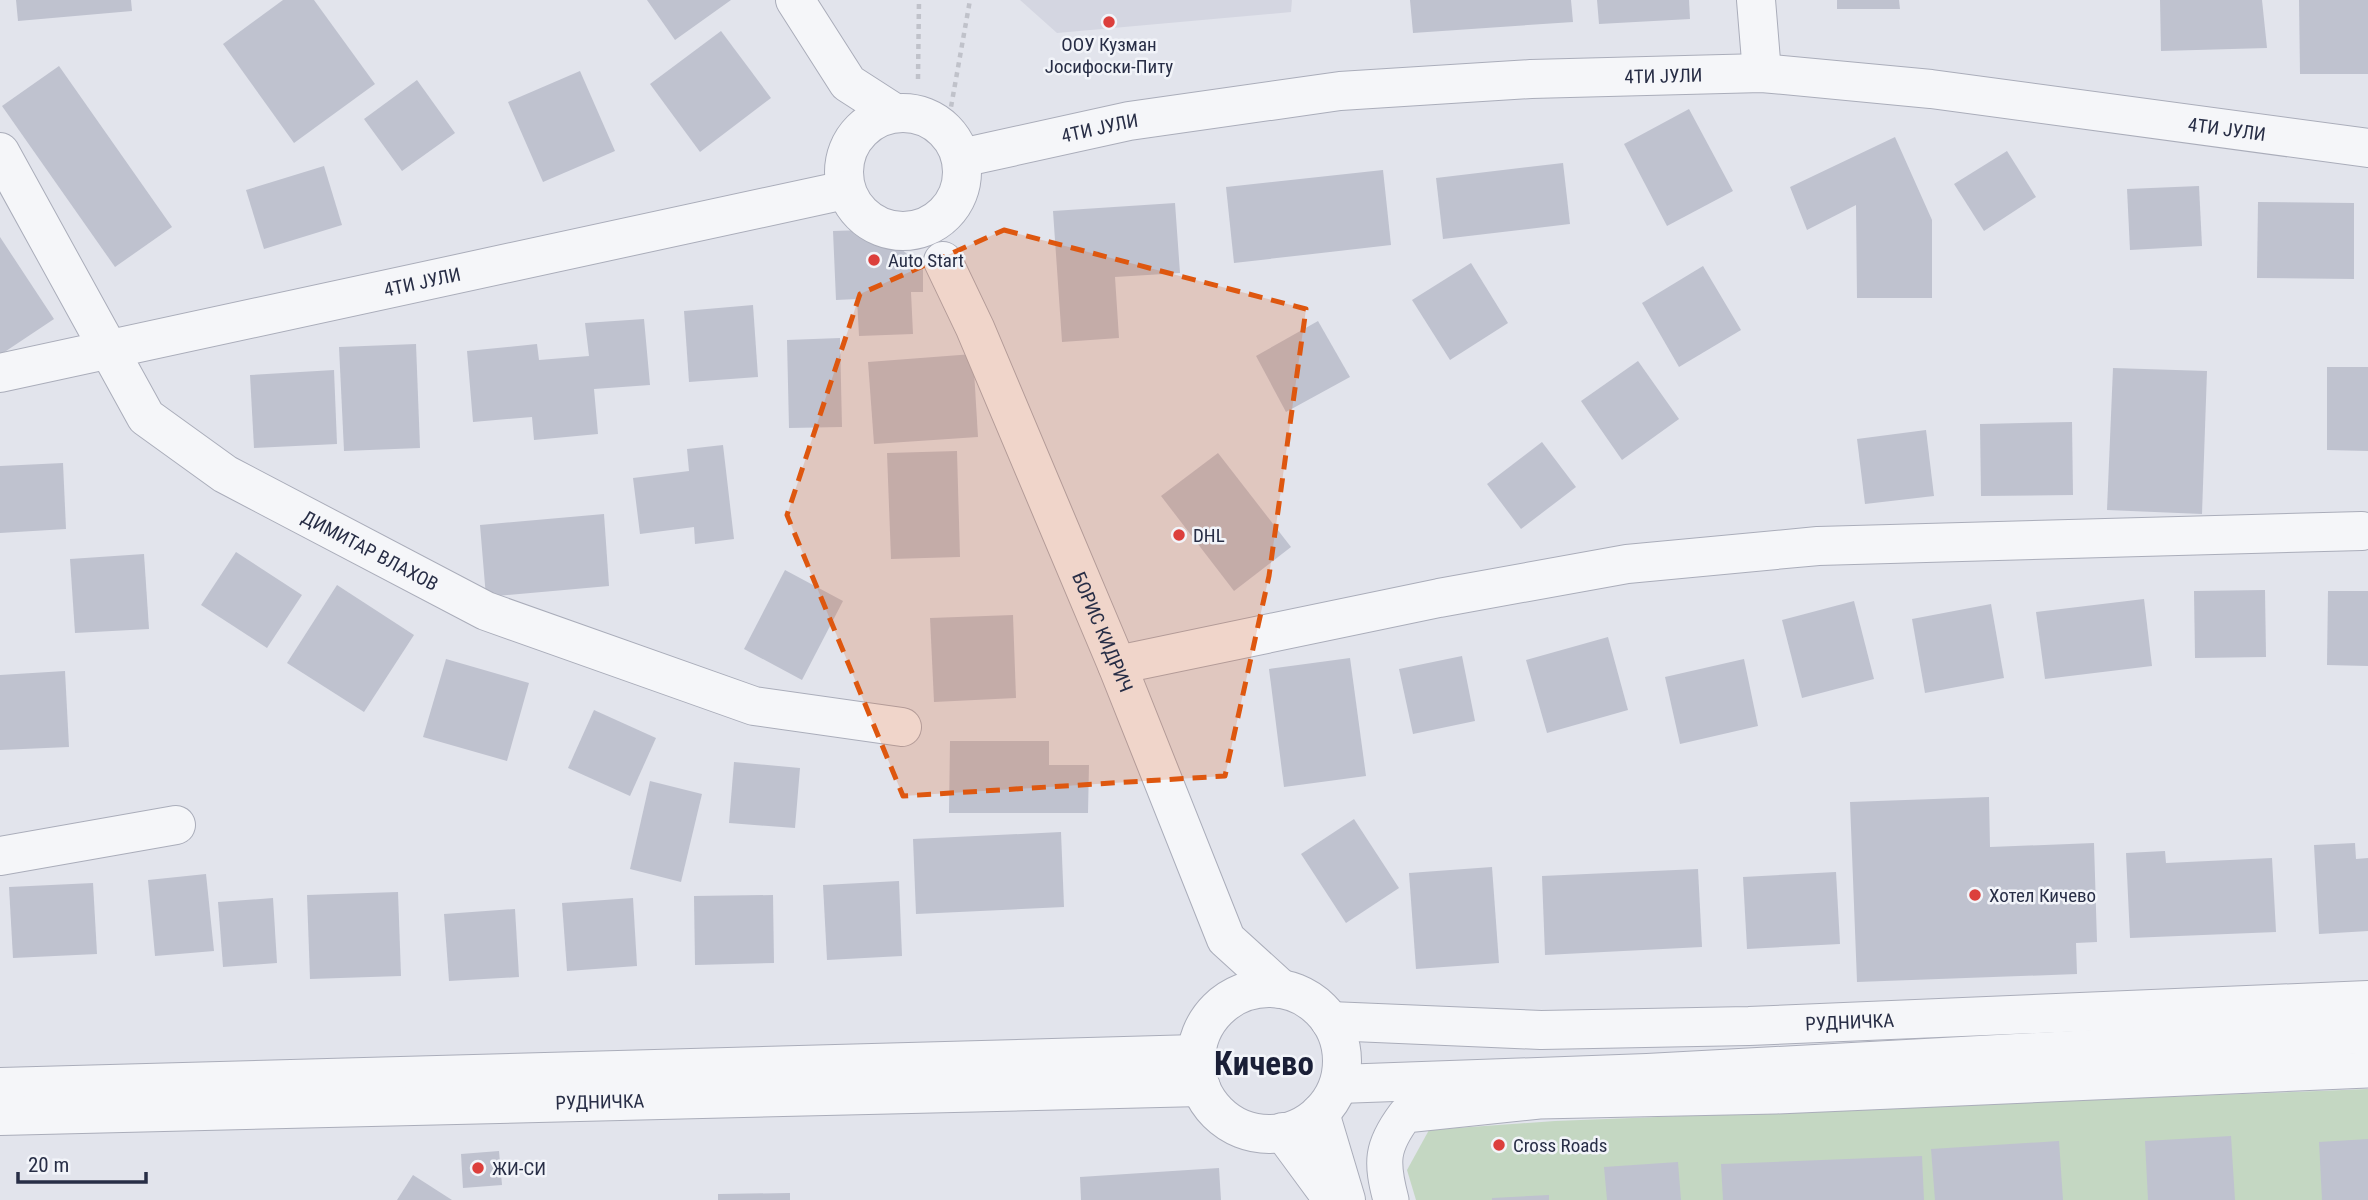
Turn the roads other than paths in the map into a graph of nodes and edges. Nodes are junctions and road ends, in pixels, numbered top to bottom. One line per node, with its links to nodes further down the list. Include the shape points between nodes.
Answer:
1 (794, 0): 4 (street)
2 (1756, 0): 3 (street)
3 (1762, 73): 7 (street, 4ТИ ЈУЛИ, via 1931,89); 9 (street, 4ТИ ЈУЛИ, via 1531,79 1339,91 1129,121)
4 (848, 83): 5 (street); 6 (street)
5 (916, 113): 6 (street, via 869,122); 9 (street, via 950,135)
6 (851, 142): 10 (street, via 843,165)
7 (2368, 148)
8 (0, 152): 14 (street, ДИМИТАР ВЛАХОВ)
9 (961, 158): 11 (street, via 958,195)
10 (845, 190): 12 (street, via 858,211 877,226); 14 (street, 4ТИ ЈУЛИ)
11 (948, 211): 12 (street, via 926,227); 13 (street)
12 (900, 232): 13 (street)
13 (943, 261): 17 (street, БОРИС КИДРИЧ)
14 (107, 350): 15 (street, 4ТИ ЈУЛИ); 18 (street, ДИМИТАР ВЛАХОВ, via 146,417 225,474 486,611 754,706)
15 (0, 373)
16 (2362, 531): 17 (street, via 1818,546 1627,564)
17 (1117, 665): 21 (street, БОРИС КИДРИЧ)
18 (902, 727)
19 (176, 825): 20 (street)
20 (0, 856)
21 (1227, 939): 22 (street, БОРИС КИДРИЧ); 24 (street)
22 (1281, 989): 24 (street, via 1241,993); 25 (street, via 1318,1006)
23 (2368, 1000): 25 (street, РУДНИЧКА, via 1569,1030)
24 (1209, 1018): 28 (street, via 1200,1035)
25 (1330, 1021): 30 (street, via 1342,1062)
26 (2368, 1034): 30 (street, РУДНИЧКА, via 1673,1072)
27 (2368, 1070): 35 (street, via 1776,1096 1539,1101 1405,1115 1389,1136 1382,1164)
28 (1199, 1071): 29 (street, РУДНИЧКА); 31 (street, РУДНИЧКА); 32 (street, via 1225,1119 1243,1129)
29 (0, 1087)
30 (1329, 1099): 32 (street, via 1303,1126); 34 (street)
31 (0, 1116)
32 (1283, 1132): 33 (street)
33 (1333, 1200)
34 (1346, 1200)
35 (1391, 1200)

